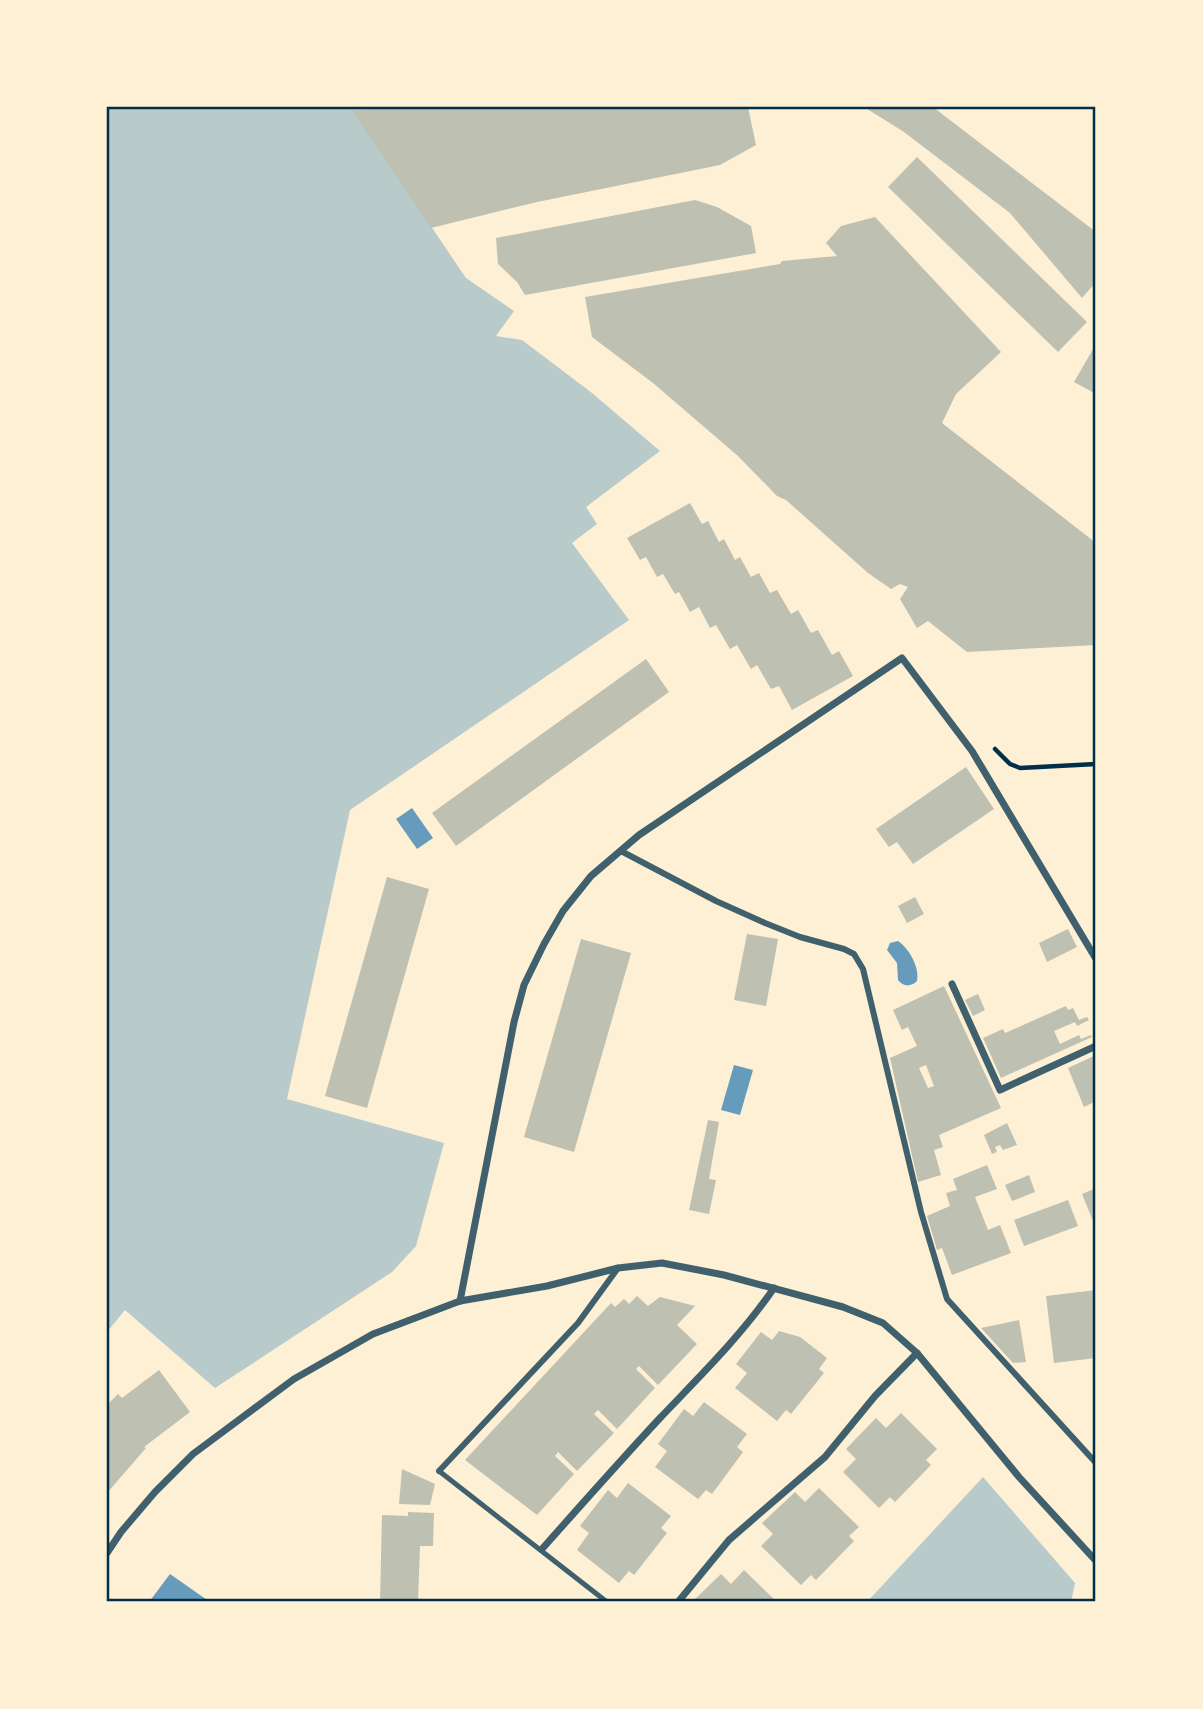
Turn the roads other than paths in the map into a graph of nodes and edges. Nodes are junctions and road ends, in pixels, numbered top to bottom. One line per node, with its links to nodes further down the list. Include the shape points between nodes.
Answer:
1 (621, 851): 2 (street, via 902,658 972,751); 7 (street, via 591,876 563,911 524,985); 9 (street, via 765,923 854,954 863,969 921,1212 947,1299)
2 (1096, 959)
3 (952, 984): 4 (street, via 1000,1090)
4 (1096, 1046)
5 (618, 1268): 6 (street, via 662,1263); 7 (street); 10 (street, via 578,1323)
6 (774, 1288): 8 (street, via 865,1314 896,1332); 11 (street, via 717,1358)
7 (460, 1301): 12 (street, via 373,1334 293,1379 193,1454 146,1502)
8 (917, 1353): 13 (street, via 1019,1477); 15 (street, via 825,1457 729,1540)
9 (1096, 1463)
10 (439, 1471): 11 (lane)
11 (542, 1549): 14 (lane)
12 (107, 1553)
13 (1096, 1561)
14 (607, 1602)
15 (678, 1602)

